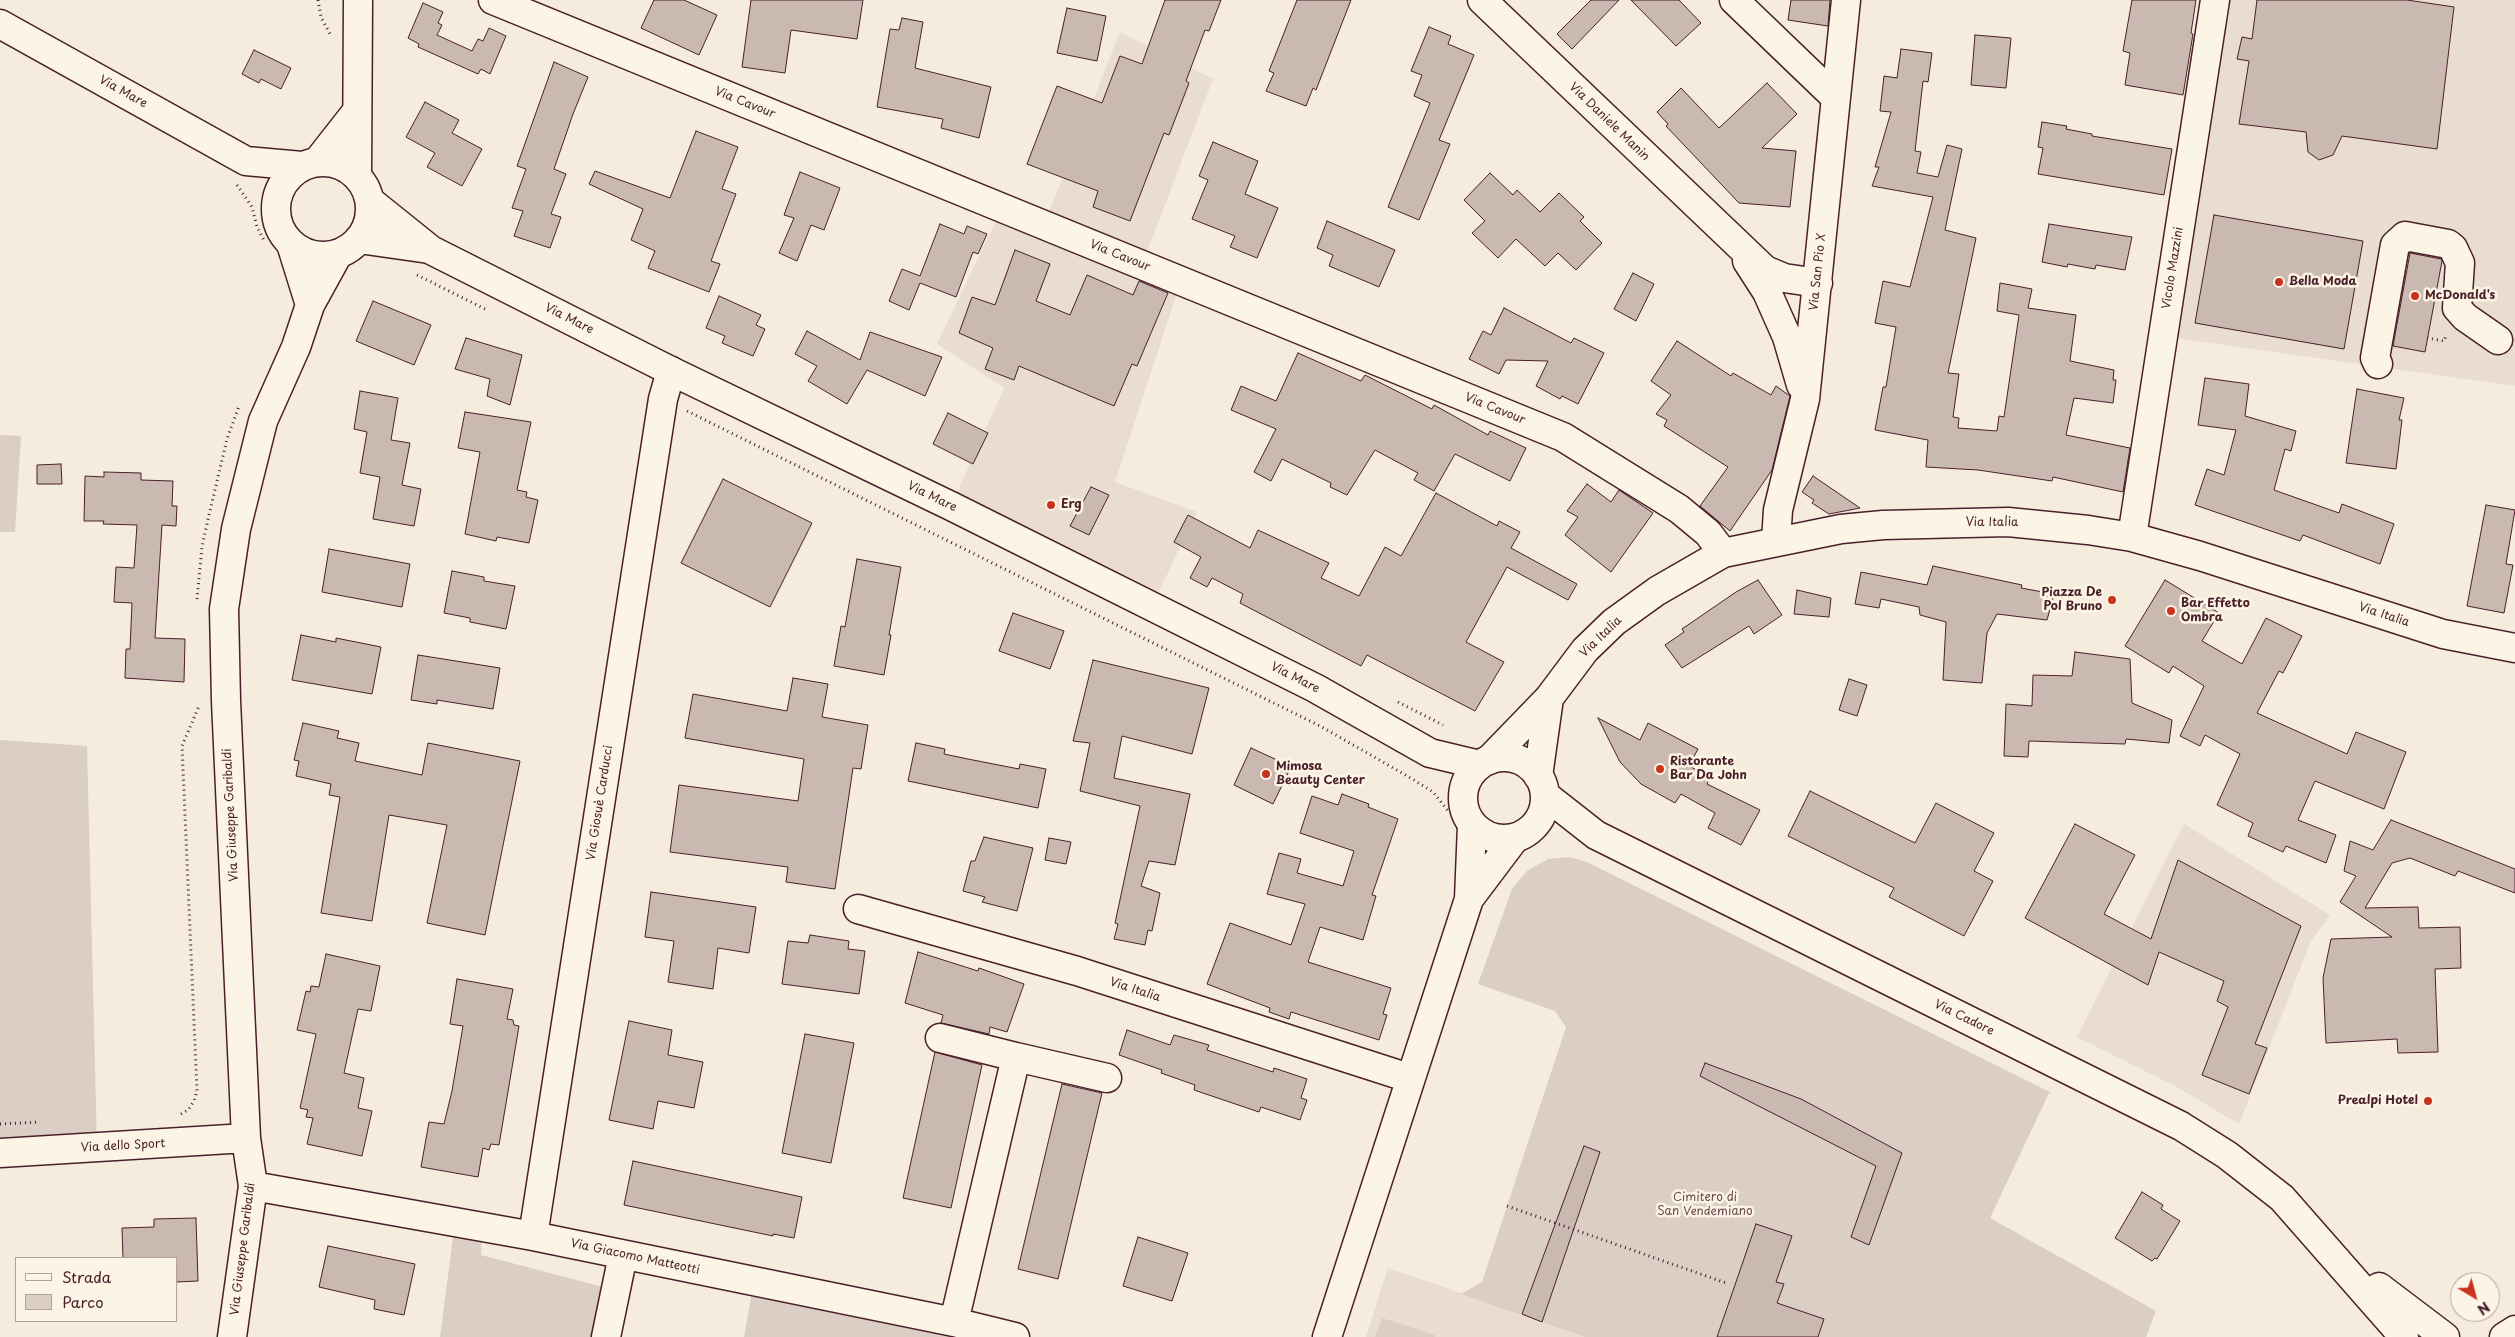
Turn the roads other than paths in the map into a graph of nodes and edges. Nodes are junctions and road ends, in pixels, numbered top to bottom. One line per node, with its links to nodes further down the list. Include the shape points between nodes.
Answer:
1 (358, 0): 9 (street)
2 (493, 0): 29 (street, Via Cavour, via 1563,437 1679,509 1708,533)
3 (1482, 0): 15 (street, Via Daniele Manin)
4 (1734, 0): 8 (street)
5 (1846, 0): 8 (street, Via San Pio X)
6 (2215, 0): 27 (street, Vicolo Mazzini)
7 (0, 24): 11 (street, Via Mare)
8 (1834, 96): 19 (street, Via San Pio X)
9 (357, 111): 10 (street); 12 (street)
10 (310, 164): 11 (street, Via Mare); 12 (street, Via Mare, via 332,162); 14 (street, via 289,176 280,189)
11 (240, 172): 14 (street, Via Mare)
12 (357, 176): 13 (street, Via Mare)
13 (370, 201): 17 (street, via 366,228); 18 (street, Via Mare)
14 (276, 204): 16 (street, Via Mare, via 282,232)
15 (1736, 245): 19 (street, Via Daniele Manin, via 1765,270 1784,278); 20 (street, Via Daniele Manin)
16 (279, 246): 17 (street, Via Mare, via 313,255); 21 (street)
17 (348, 246): 18 (street, Via Mare); 21 (street, Via Giuseppe Garibaldi)
18 (430, 250): 25 (street, Via Mare)
19 (1818, 283): 22 (street, Via San Pio X)
20 (1767, 292): 22 (street, via 1784,313 1803,320); 26 (street, Via Daniele Manin, via 1787,338)
21 (310, 305): 47 (street, Via Giuseppe Garibaldi, via 296,346 262,421 236,529 224,609)
22 (1813, 317): 26 (street, Via San Pio X)
23 (2498, 340): 24 (street, via 2465,318 2457,308 2460,263 2454,248 2405,236 2395,245 2375,358)
24 (2378, 364)
25 (671, 371): 35 (street, Via Mare, via 951,506 1315,688); 51 (street, Via Giosuè Carducci, via 663,399)
26 (1805, 399): 28 (street, Via San Pio X, via 1778,510)
27 (2132, 537): 28 (street, Via Italia, via 2008,522 1884,525); 31 (street, Via Italia, via 2443,634)
28 (1776, 541): 29 (street, Via Italia)
29 (1723, 553): 34 (street, Via Italia, via 1657,591 1614,622 1585,650)
30 (2515, 627): 31 (street, Via Italia, via 2502,634)
31 (2476, 640): 32 (street, Via Italia); 33 (street, Via Italia)
32 (2515, 648)
33 (2515, 671)
34 (1549, 698): 36 (street, Via Italia); 37 (street, Via Italia)
35 (1430, 753): 36 (street, Via Mare); 38 (street, Via Mare)
36 (1485, 762): 37 (street, Via Cadore, via 1503,757 1516,759 1529,766); 38 (street, via 1471,773 1465,784)
37 (1542, 786): 39 (street, via 1541,814); 40 (street, Via Cadore)
38 (1462, 812): 39 (street, Via Cadore, via 1481,833 1492,838 1504,840); 41 (street)
39 (1523, 834): 40 (street, Via Cadore); 41 (street)
40 (1596, 835): 50 (street, Via Cadore, via 2180,1126 2261,1179)
41 (1469, 899): 46 (street)
42 (858, 909): 46 (street, Via Italia, via 1077,972)
43 (940, 1038): 44 (street)
44 (1016, 1057): 45 (street); 53 (street)
45 (1108, 1078)
46 (1409, 1078): 59 (street)
47 (246, 1138): 48 (street, Via dello Sport); 49 (street, Via Giuseppe Garibaldi)
48 (0, 1153)
49 (253, 1186): 51 (street, Via Giacomo Matteotti); 55 (street, Via Giuseppe Garibaldi)
50 (2313, 1231): 60 (street); 61 (street, via 2406,1310)
51 (533, 1236): 52 (street, Via Giacomo Matteotti)
52 (630, 1256): 53 (street, Via Giacomo Matteotti); 56 (street); 57 (street)
53 (954, 1322): 58 (street, Via Giacomo Matteotti)
54 (2515, 1330): 62 (street)
55 (232, 1337)
56 (606, 1337)
57 (621, 1337)
58 (1015, 1337)
59 (1327, 1337)
60 (2404, 1337)
61 (2445, 1337)
62 (2504, 1337)

